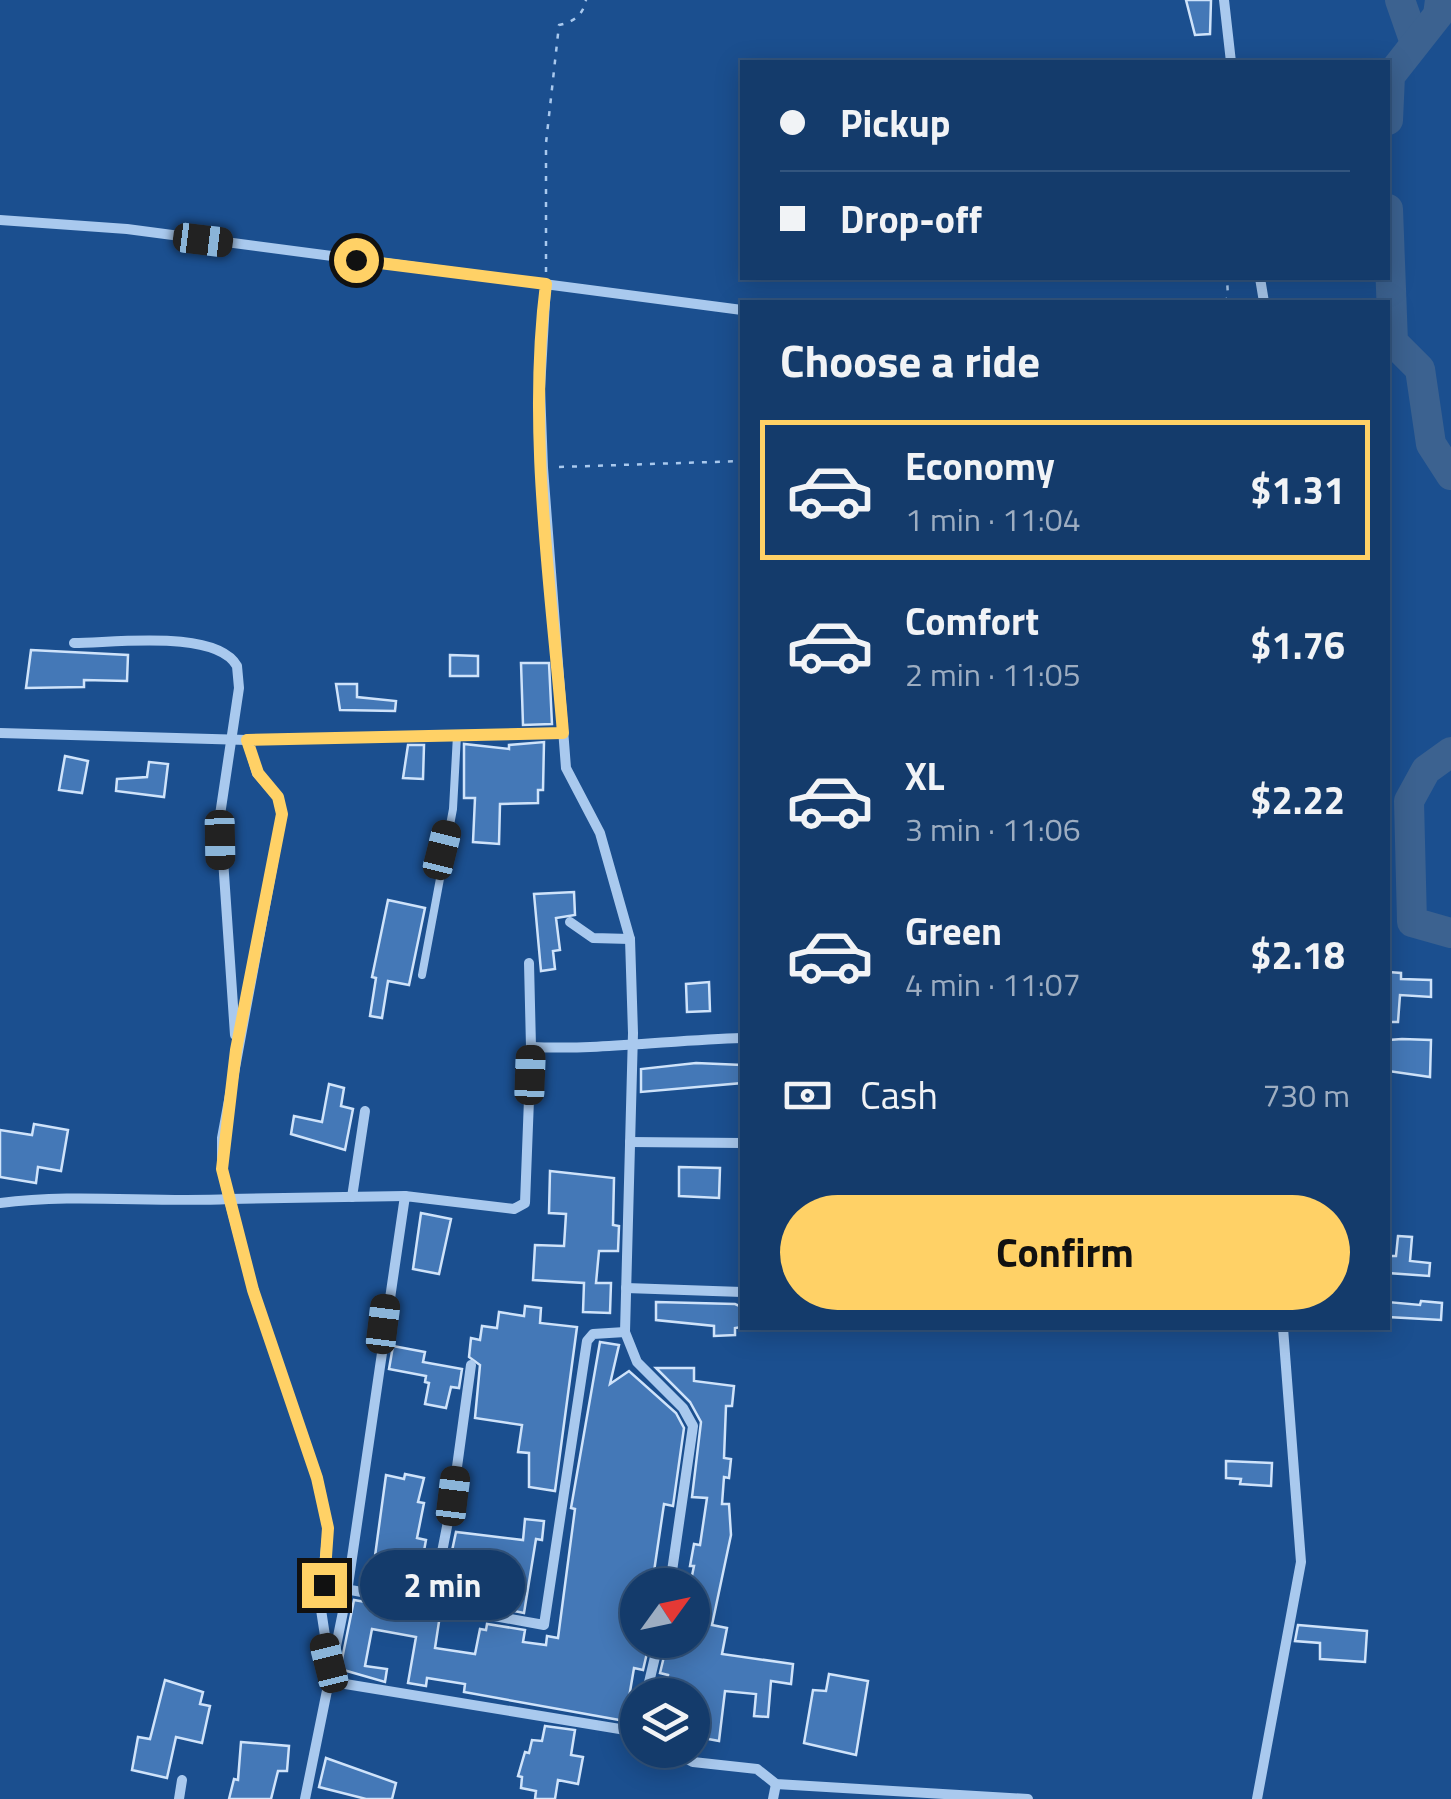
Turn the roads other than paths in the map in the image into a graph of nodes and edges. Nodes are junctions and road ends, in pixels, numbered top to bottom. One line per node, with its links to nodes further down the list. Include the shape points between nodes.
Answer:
1 (1224, 0): 2 (street)
2 (1231, 60)
3 (0, 220): 4 (street)
4 (546, 284): 5 (street); 8 (street, via 540,389)
5 (740, 310)
6 (74, 643): 10 (street, via 217,646 237,666)
7 (0, 733): 10 (street)
8 (563, 733): 9 (street); 13 (street, via 566,768 600,833)
9 (457, 735): 11 (street); 15 (lane, via 453,809)
10 (231, 739): 11 (street); 19 (street, via 220,815)
11 (247, 740): 19 (street, via 282,814)
12 (570, 922): 13 (street, via 593,938)
13 (630, 939): 17 (street)
14 (528, 963): 18 (street)
15 (422, 975)
16 (740, 1038): 17 (street)
17 (633, 1041): 18 (street, via 584,1049); 21 (street)
18 (531, 1047): 23 (street, via 525,1203 514,1209)
19 (236, 1050): 25 (street, via 222,1138)
20 (365, 1111): 24 (street)
21 (630, 1142): 22 (street); 27 (street)
22 (740, 1143)
23 (405, 1196): 24 (street); 34 (street)
24 (352, 1197): 25 (street)
25 (229, 1199): 26 (street, via 45,1197); 33 (street, via 317,1478 328,1528)
26 (0, 1204)
27 (626, 1288): 28 (street); 30 (street)
28 (740, 1292)
29 (1282, 1330): 46 (street, via 1301,1562)
30 (625, 1332): 32 (street, via 636,1362 693,1426); 35 (street, via 593,1334 587,1341 546,1622)
31 (471, 1365): 35 (street)
32 (672, 1568)
33 (324, 1585): 34 (street); 36 (street, via 322,1634)
34 (347, 1592): 35 (street); 36 (street)
35 (431, 1608)
36 (329, 1663): 37 (street)
37 (327, 1681): 38 (street); 43 (street)
38 (620, 1728)
39 (710, 1764): 41 (street, via 756,1768)
40 (182, 1780): 42 (street)
41 (776, 1784): 44 (street); 45 (street)
42 (179, 1799)
43 (305, 1799)
44 (774, 1799)
45 (1028, 1799)
46 (1257, 1799)

